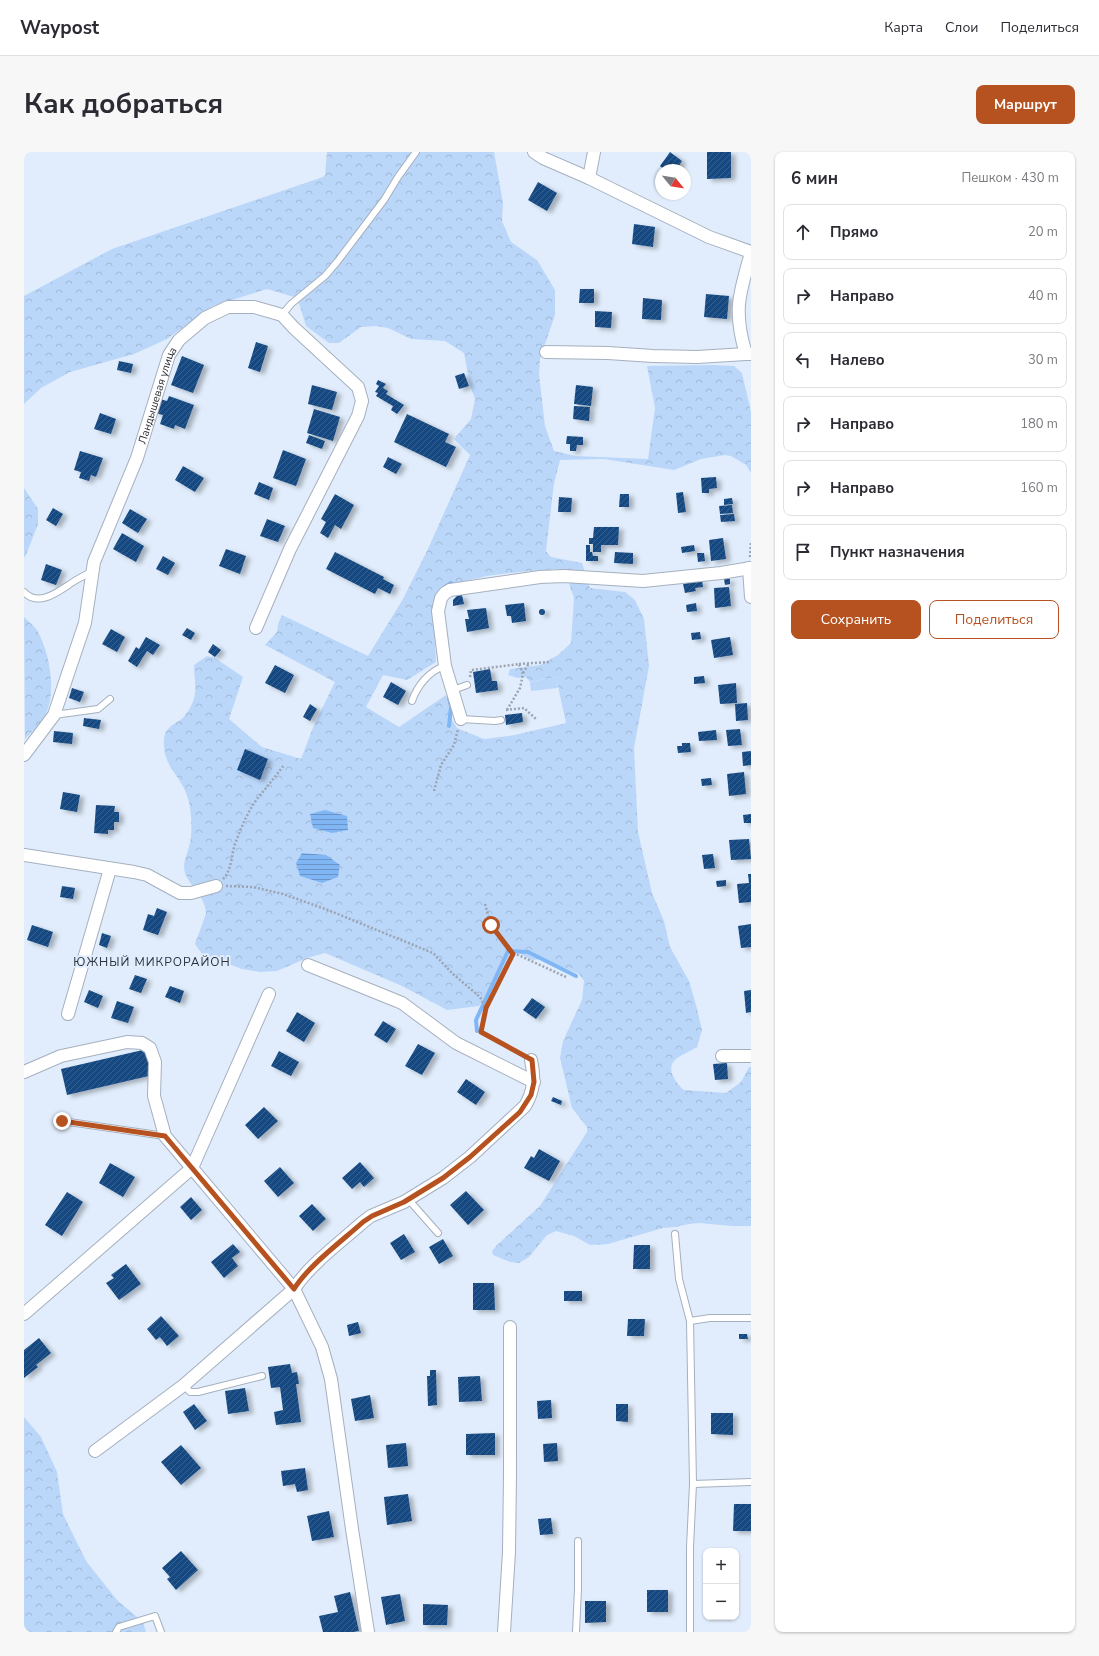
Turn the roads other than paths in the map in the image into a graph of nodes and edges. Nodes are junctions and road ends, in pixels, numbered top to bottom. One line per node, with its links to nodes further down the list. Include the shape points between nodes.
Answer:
1 (416, 152): 6 (lane, via 384,200 337,262)
2 (534, 152): 4 (street)
3 (594, 152): 4 (street)
4 (590, 178): 5 (street, via 709,237)
5 (751, 253): 8 (street, via 740,291 738,312 739,330)
6 (282, 315): 10 (street, Ландышевая улица, via 254,307 228,307 205,318 179,340 169,355 137,458); 13 (street, via 358,387 362,401 358,416 290,549)
7 (546, 352): 8 (street, via 608,352 697,357)
8 (749, 354)
9 (750, 568): 12 (street); 14 (street, via 643,581 540,577 450,590 441,598 438,611)
10 (92, 571): 11 (lane, via 52,596 40,599 28,596); 19 (street, Ландышевая улица, via 85,623)
11 (24, 592)
12 (751, 597)
13 (256, 628)
14 (445, 666): 16 (street); 18 (lane, via 416,689)
15 (468, 685): 16 (lane)
16 (453, 690): 20 (street)
17 (110, 698): 19 (lane, via 98,709)
18 (412, 701)
19 (54, 715): 22 (street, Ландышевая улица)
20 (461, 719): 21 (lane)
21 (498, 721)
22 (24, 755)
23 (24, 855): 24 (street)
24 (110, 869): 25 (street, via 147,875 180,892 191,893); 28 (street)
25 (216, 886)
26 (308, 965): 33 (street, via 402,1004 456,1043)
27 (269, 994): 36 (street)
28 (68, 1014)
29 (722, 1056): 30 (street)
30 (751, 1056)
31 (532, 1060): 33 (street)
32 (24, 1072): 35 (street, via 61,1056 127,1042 142,1043 150,1048 155,1062 154,1096)
33 (534, 1082): 37 (street, via 531,1095 520,1112 443,1178)
34 (62, 1121): 35 (lane)
35 (165, 1136): 36 (street)
36 (192, 1168): 40 (street); 41 (street)
37 (408, 1199): 38 (lane); 40 (street, via 363,1222 309,1270)
38 (438, 1233)
39 (675, 1234): 43 (lane, via 679,1279)
40 (294, 1289): 46 (street); 53 (street, via 322,1347 331,1379)
41 (24, 1314)
42 (751, 1318): 43 (lane, via 710,1318)
43 (690, 1321): 49 (lane)
44 (510, 1327): 54 (street, via 510,1489)
45 (262, 1376): 46 (lane, via 198,1392 190,1392)
46 (184, 1385): 47 (street)
47 (95, 1451)
48 (751, 1482): 49 (lane)
49 (693, 1484): 56 (lane)
50 (578, 1541): 55 (lane)
51 (116, 1632): 52 (lane, via 118,1627 155,1616)
52 (161, 1632)
53 (368, 1632)
54 (504, 1632)
55 (576, 1632)
56 (690, 1632)

